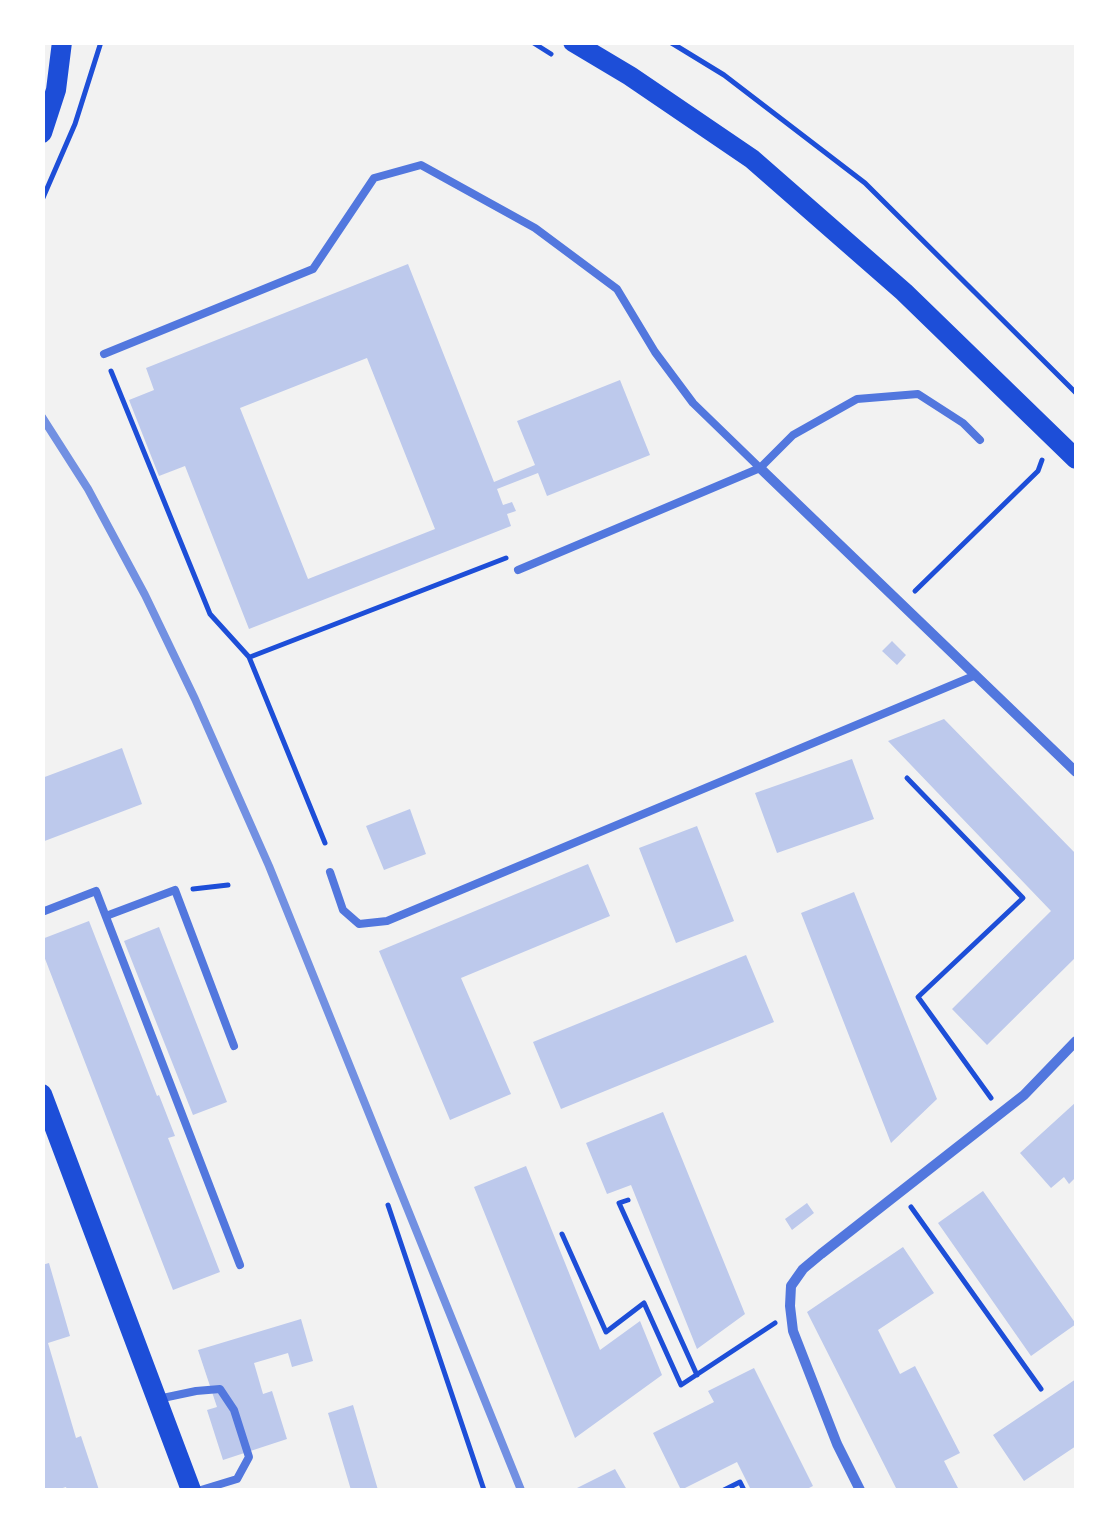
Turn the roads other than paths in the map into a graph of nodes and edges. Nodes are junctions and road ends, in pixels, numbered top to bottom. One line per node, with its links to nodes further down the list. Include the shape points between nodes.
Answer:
1 (62, 42): 3 (main road)
2 (569, 53): 6 (main road, via 630,76 752,159 904,292)
3 (42, 134)
4 (104, 354): 7 (lane, via 313,269 374,178 420,166 536,228 617,289 693,403)
5 (980, 440): 7 (lane, via 918,394 858,399 794,436)
6 (1076, 458)
7 (760, 468): 8 (lane); 9 (street)
8 (518, 570)
9 (976, 675): 10 (street); 11 (lane, via 387,921 359,924 343,910)
10 (1076, 772)
11 (330, 872)
12 (42, 912): 13 (lane, via 96,891)
13 (106, 916): 15 (lane, via 175,890); 17 (lane)
14 (1076, 1042): 21 (street, via 1024,1095 803,1269 791,1286 794,1331)
15 (234, 1046)
16 (42, 1094): 18 (main road)
17 (240, 1265)
18 (157, 1400): 19 (main road); 20 (lane, via 220,1390 234,1410 249,1458 237,1479)
19 (191, 1490)
20 (200, 1490)
21 (860, 1490)

